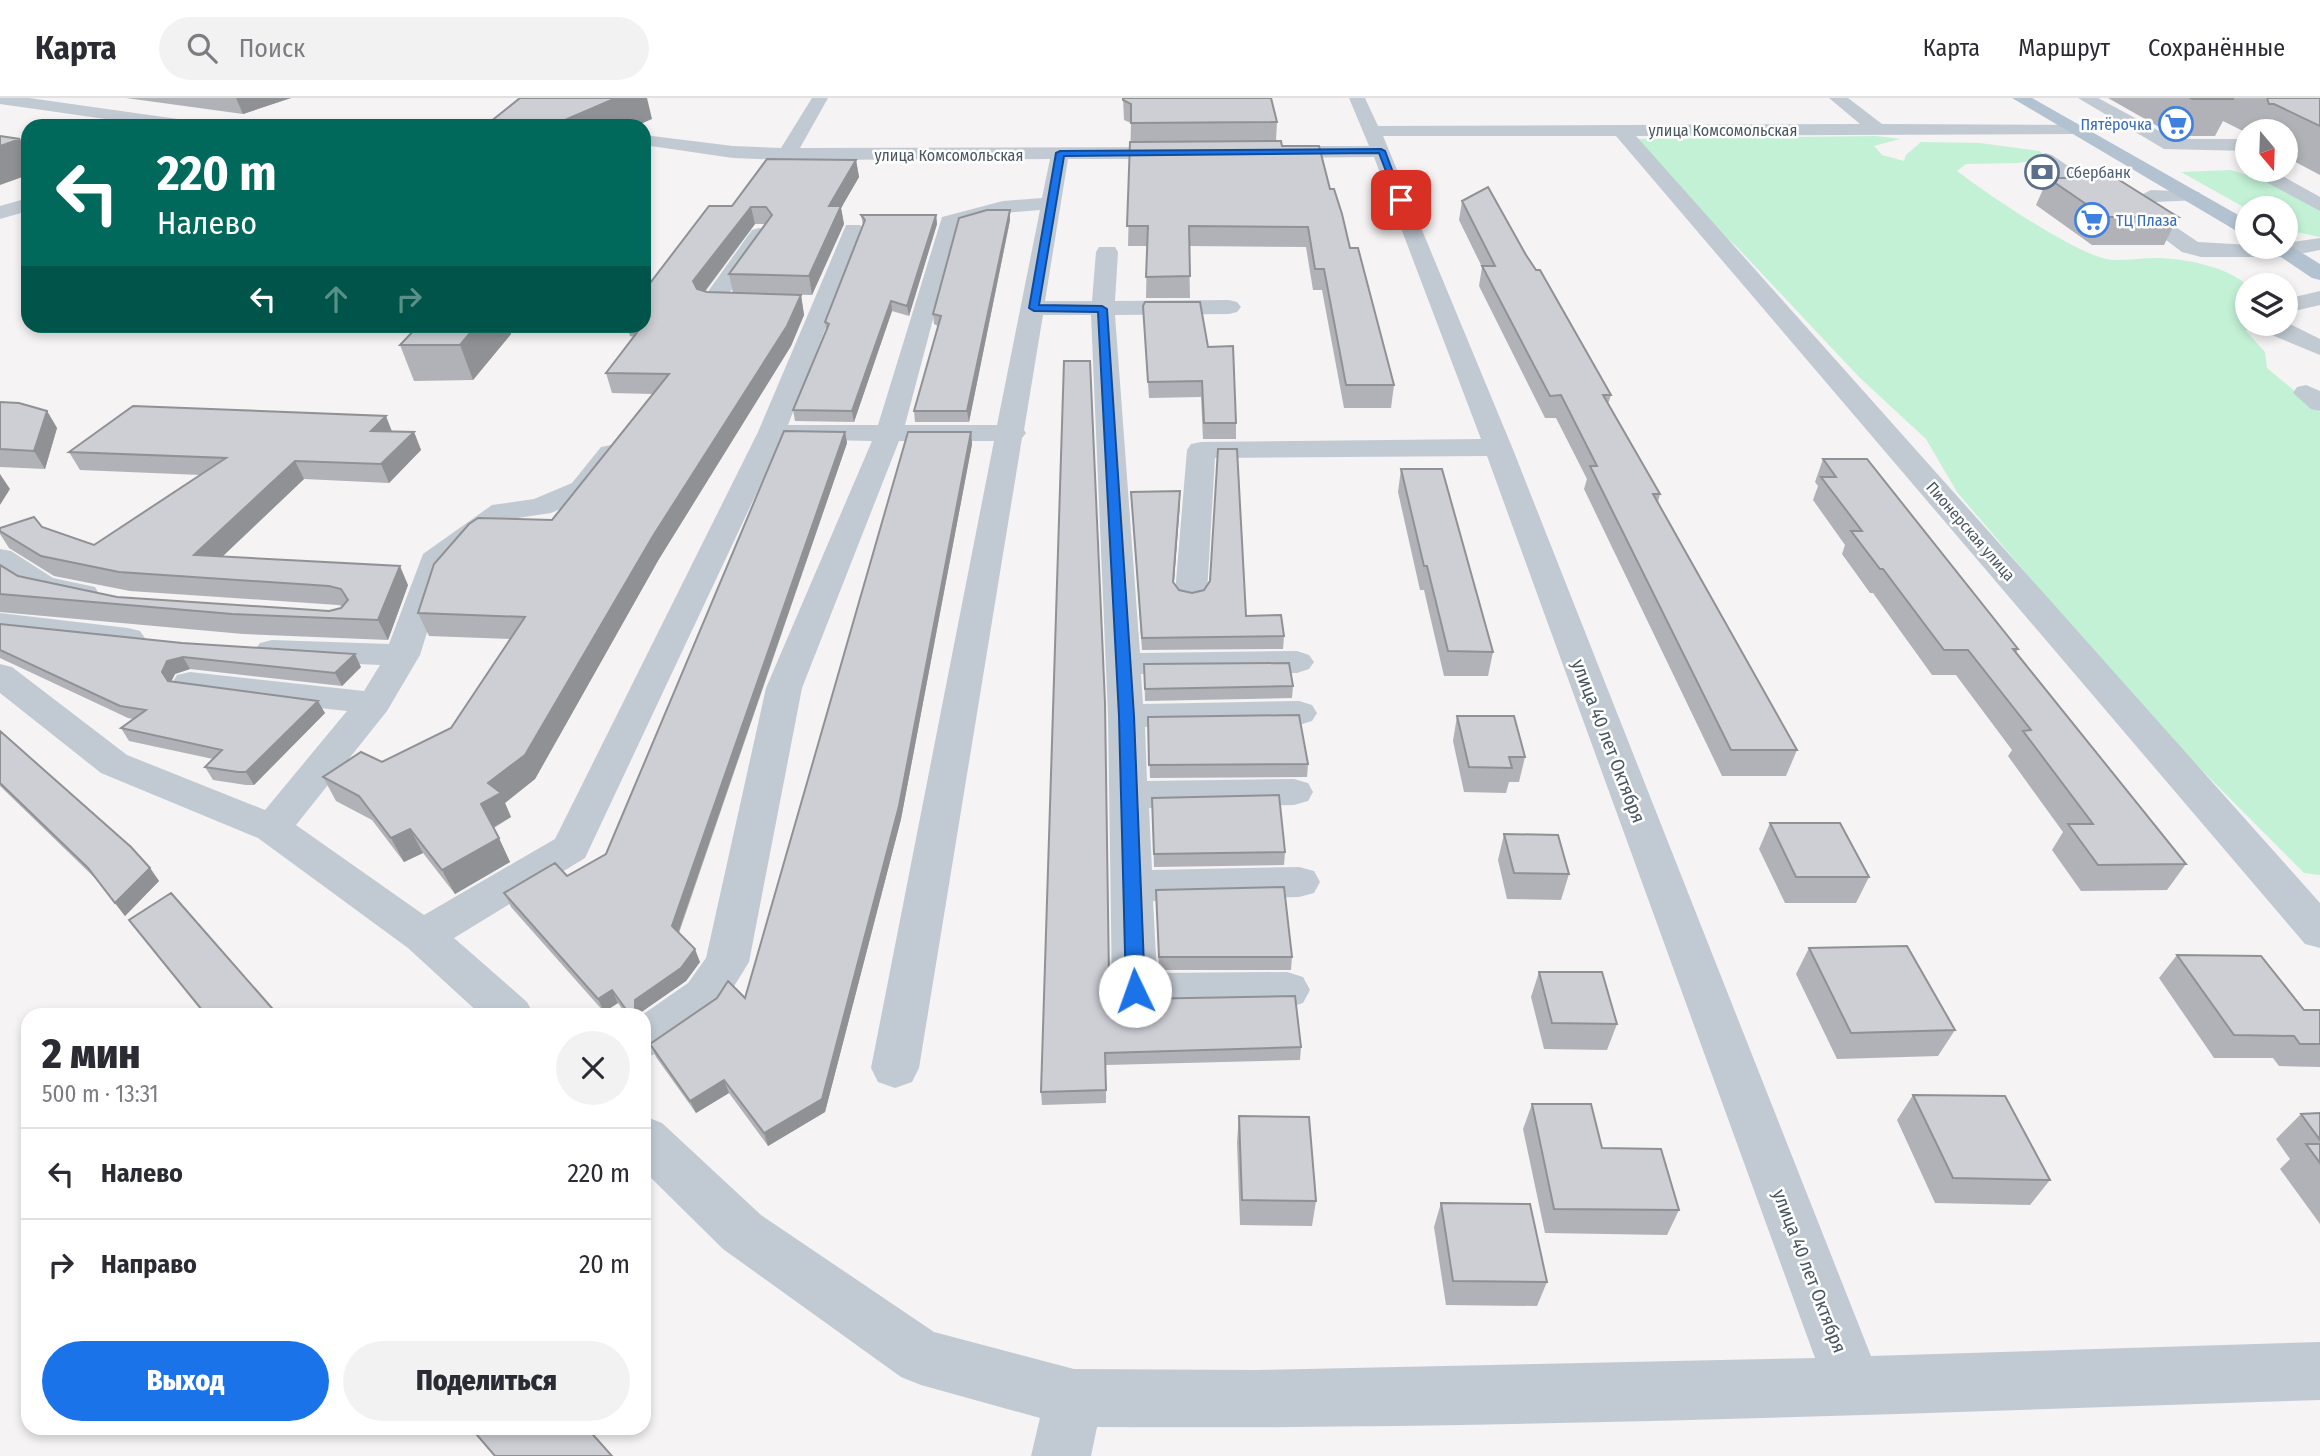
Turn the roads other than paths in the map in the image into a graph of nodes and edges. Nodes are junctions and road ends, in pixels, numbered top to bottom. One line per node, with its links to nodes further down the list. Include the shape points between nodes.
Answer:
1 (820, 98): 20 (street)
2 (1357, 98): 15 (street, улица 40 лет Октября)
3 (1836, 98): 12 (street)
4 (2020, 98): 10 (main road)
5 (0, 99): 8 (street)
6 (2090, 100): 7 (street); 16 (street, via 2170,145)
7 (2130, 102)
8 (142, 119)
9 (2212, 125): 13 (street)
10 (2074, 129): 12 (street, улица Комсомольская); 22 (main road)
11 (1621, 130): 12 (street, улица Комсомольская); 15 (street, улица Комсомольская); 74 (street, Пионерская улица)
12 (1878, 130)
13 (2235, 137)
14 (651, 141): 20 (street, улица Комсомольская)
15 (1377, 141): 18 (street, улица Комсомольская); 53 (street, улица 40 лет Октября)
16 (2235, 144)
17 (1195, 152): 19 (street, улица Комсомольская)
18 (1250, 152)
19 (1060, 153): 20 (street, улица Комсомольская); 27 (street)
20 (787, 154)
21 (2045, 159): 25 (street, via 2093,192)
22 (2144, 168): 23 (street); 26 (main road)
23 (2179, 168)
24 (2279, 182): 28 (street)
25 (2151, 196): 26 (street); 36 (street, via 2132,207 2190,247)
26 (2192, 196): 31 (main road)
27 (1051, 203): 44 (street); 51 (street, via 1003,207 949,221)
28 (2320, 205)
29 (21, 206): 30 (street)
30 (0, 213)
31 (2235, 222)
32 (853, 229): 42 (street)
33 (762, 231): 42 (street, via 712,302)
34 (2320, 244): 35 (street)
35 (2298, 246)
36 (2235, 250)
37 (1107, 252): 45 (street)
38 (2298, 259): 39 (main road)
39 (2320, 273)
40 (2320, 298): 41 (street)
41 (2298, 303)
42 (799, 304): 50 (street)
43 (1229, 307): 45 (street)
44 (1034, 308): 45 (street); 52 (street)
45 (1102, 309): 63 (street)
46 (2294, 336): 47 (street)
47 (2320, 348)
48 (2320, 388): 49 (street, via 2306,393)
49 (2320, 403)
50 (772, 432): 51 (street); 75 (street, via 571,848)
51 (889, 433): 52 (street); 78 (street, via 784,688 727,962 704,996)
52 (1012, 433): 79 (street)
53 (1498, 447): 56 (street, via 1201,450); 82 (street, улица 40 лет Октября)
54 (616, 448): 61 (street, via 582,489 540,507 503,511 434,561)
55 (0, 558): 57 (street, via 43,586)
56 (1191, 593)
57 (118, 601)
58 (0, 623): 59 (street)
59 (159, 641)
60 (242, 649): 61 (street)
61 (403, 655): 66 (street)
62 (1297, 662): 63 (street)
63 (1122, 664): 68 (street)
64 (0, 675): 71 (street, via 114,764)
65 (190, 683): 66 (street)
66 (374, 703): 71 (street)
67 (1299, 713): 68 (street)
68 (1126, 716): 70 (street)
69 (1294, 792): 70 (street)
70 (1128, 795): 73 (street)
71 (272, 828): 75 (street)
72 (1299, 883): 73 (street)
73 (1130, 886): 76 (street, via 1135,991)
74 (2320, 932)
75 (423, 936): 77 (street)
76 (1287, 990)
77 (503, 1008)
78 (651, 1034)
79 (895, 1068)
80 (651, 1145): 83 (street, via 742,1232 921,1357)
81 (2320, 1371): 82 (street)
82 (1854, 1387): 83 (street, via 1255,1399)
83 (1074, 1398): 84 (street)
84 (1061, 1456)

